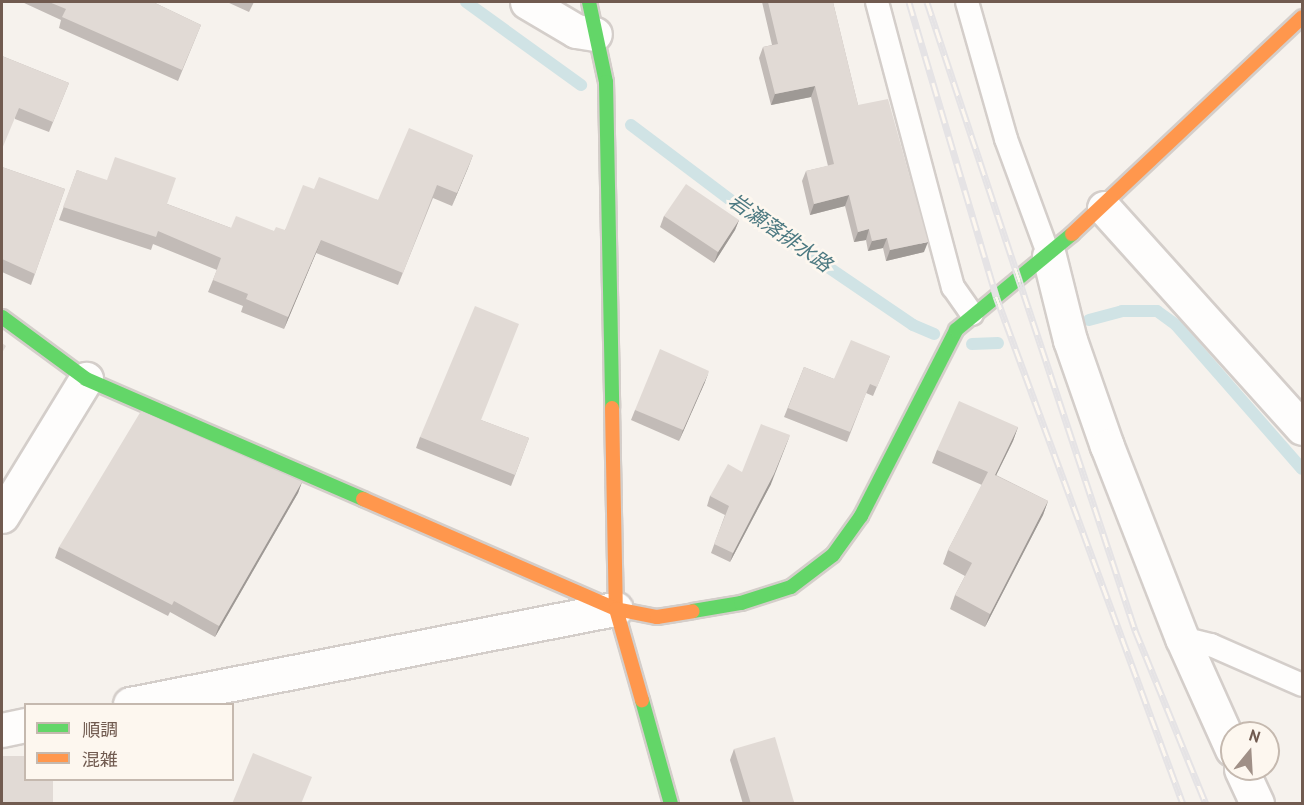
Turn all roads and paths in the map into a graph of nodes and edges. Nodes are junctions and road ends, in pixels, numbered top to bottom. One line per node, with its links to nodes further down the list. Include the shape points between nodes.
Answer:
1 (527, 2): 6 (street, via 576,31)
2 (589, 2): 6 (street)
3 (876, 2): 9 (lane, via 953,287)
4 (967, 2): 8 (lane, via 1006,139)
5 (1302, 17): 7 (street)
6 (594, 34): 14 (street, via 606,82)
7 (1104, 208): 8 (street); 12 (street)
8 (1049, 256): 9 (street); 15 (street, via 1070,340)
9 (972, 314): 14 (street, via 945,349 861,516 833,555 791,587 741,603 657,618)
10 (2, 317): 11 (street)
11 (86, 379): 13 (street); 14 (street)
12 (1302, 428)
13 (2, 516)
14 (616, 609): 17 (street); 22 (street)
15 (1182, 638): 16 (lane, via 1211,645); 18 (street)
16 (1302, 685)
17 (140, 703)
18 (1220, 722)
19 (24, 725): 20 (street)
20 (2, 730)
21 (1246, 781): 23 (street)
22 (671, 804)
23 (1257, 804)

